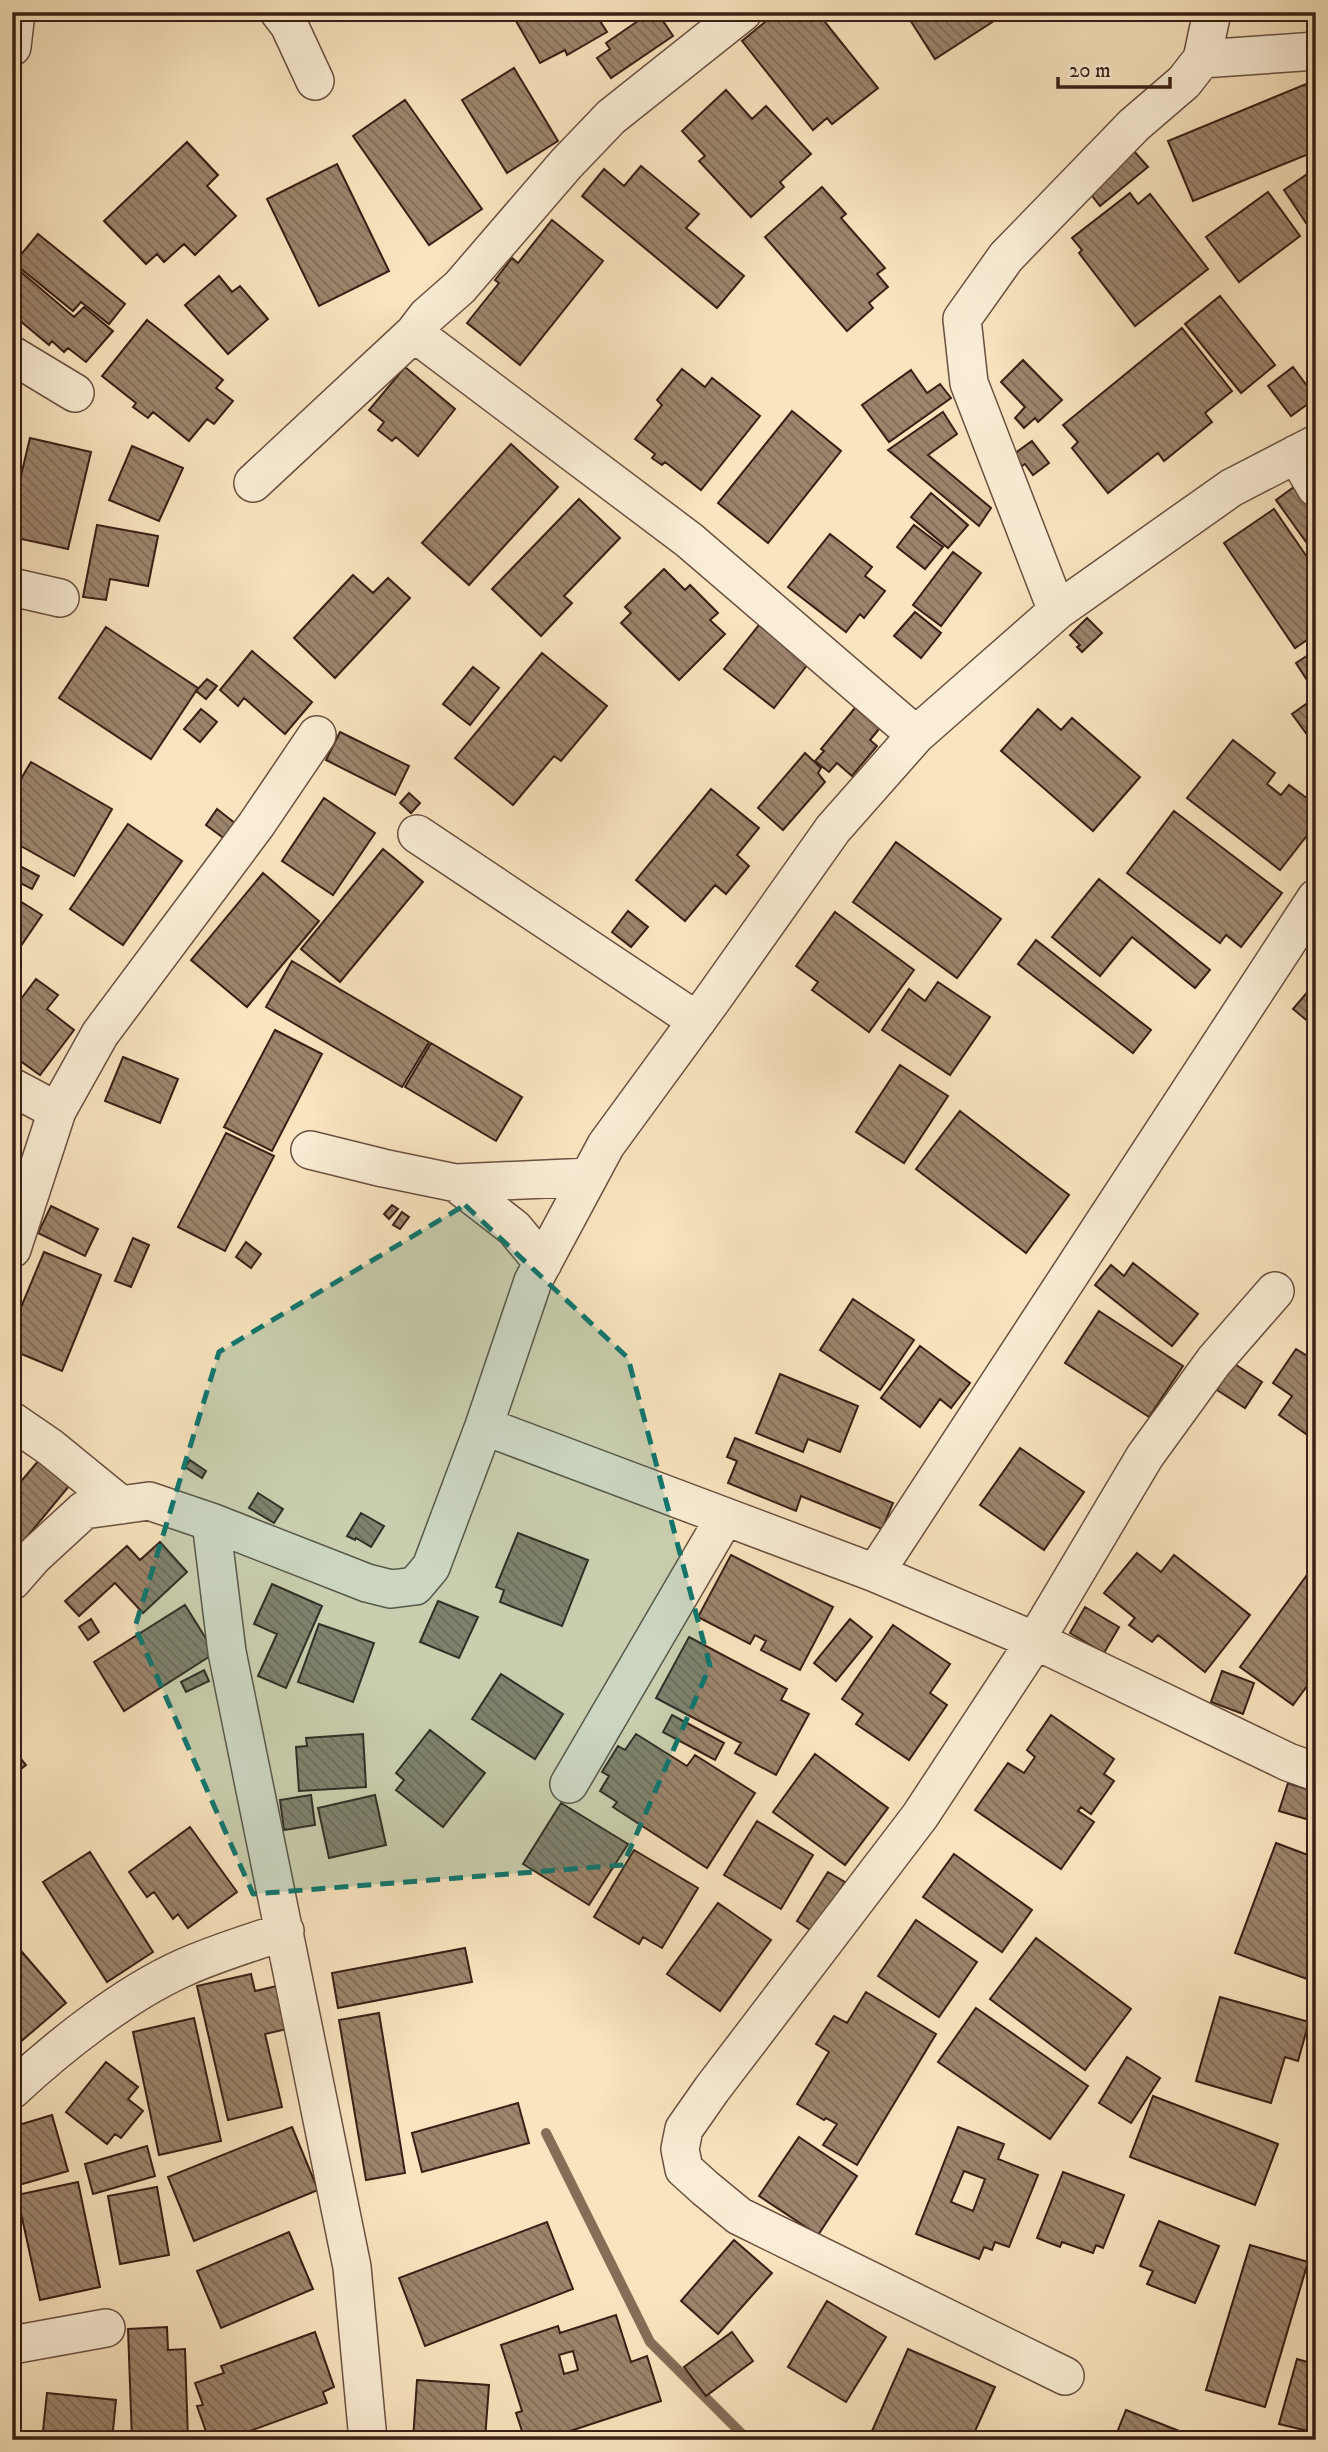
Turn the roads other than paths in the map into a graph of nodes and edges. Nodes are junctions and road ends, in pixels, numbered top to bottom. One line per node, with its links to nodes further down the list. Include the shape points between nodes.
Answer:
1 (16, 12): 5 (street)
2 (279, 12): 8 (street)
3 (743, 12): 9 (street, via 611,117)
4 (1212, 12): 7 (street)
5 (12, 47)
6 (1316, 51): 7 (street)
7 (1202, 58): 17 (street, via 1184,82 1134,125 1006,257 962,319 969,383)
8 (316, 81)
9 (414, 333): 13 (street); 19 (street, via 689,540)
10 (12, 355): 11 (street)
11 (75, 393)
12 (1306, 449): 14 (street); 17 (street, via 1231,488)
13 (253, 483)
14 (1316, 488)
15 (12, 587): 16 (street)
16 (60, 598)
17 (1057, 611): 19 (street)
18 (317, 735): 24 (street, via 100,1034)
19 (916, 735): 22 (street, via 833,829)
20 (417, 834): 22 (street)
21 (1316, 898): 36 (street)
22 (697, 1021): 26 (street, via 606,1145)
23 (12, 1087): 24 (street)
24 (57, 1111): 28 (street)
25 (310, 1150): 27 (street)
26 (589, 1177): 27 (street); 29 (street)
27 (456, 1182): 29 (street, via 514,1228)
28 (12, 1249)
29 (543, 1263): 32 (street)
30 (1275, 1291): 38 (street, via 1214,1361 1144,1456)
31 (12, 1421): 33 (street)
32 (484, 1426): 34 (street); 35 (street, via 431,1567 415,1586 391,1589 368,1583)
33 (121, 1505): 35 (street, via 149,1501); 37 (street, via 84,1510)
34 (725, 1517): 36 (street); 40 (street)
35 (211, 1522): 41 (street, via 227,1652)
36 (875, 1573): 38 (street)
37 (12, 1581)
38 (1035, 1641): 39 (street, via 1288,1762); 45 (street, via 920,1816 712,2088 684,2129 680,2149 684,2169 739,2216)
39 (1312, 1763)
40 (569, 1784)
41 (285, 1931): 42 (street, via 183,1968 73,2038); 46 (street, via 352,2267)
42 (12, 2090)
43 (106, 2328): 44 (street)
44 (12, 2344)
45 (1065, 2376)
46 (368, 2440)

